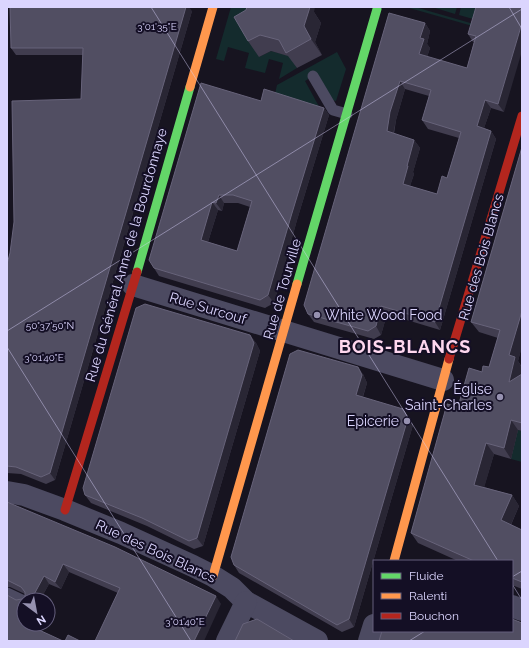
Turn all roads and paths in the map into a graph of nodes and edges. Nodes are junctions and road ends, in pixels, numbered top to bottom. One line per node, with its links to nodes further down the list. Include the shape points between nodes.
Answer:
1 (213, 7): 6 (street, Rue du Général Anne de la Bourdonnaye)
2 (377, 9): 4 (street, Rue de Tourville)
3 (313, 76): 4 (lane, via 333,110)
4 (347, 114): 7 (street, Rue de Tourville)
5 (522, 116): 8 (street, Rue des Bois Blancs)
6 (133, 285): 7 (street, Rue Surcouf); 10 (street, Rue du Général Anne de la Bourdonnaye)
7 (284, 332): 8 (street, Rue Surcouf); 12 (street, Rue de Tourville)
8 (444, 380): 11 (street, Rue des Bois Blancs)
9 (7, 492): 10 (street, Rue des Bois Blancs, via 24,495)
10 (65, 510): 12 (street, Rue des Bois Blancs, via 161,550)
11 (399, 559)
12 (213, 576): 13 (street, Rue des Bois Blancs, via 232,588)
13 (246, 602): 15 (street); 16 (street, Rue des Bois Blancs)
14 (373, 629): 17 (street)
15 (227, 641)
16 (317, 641)
17 (370, 641)

